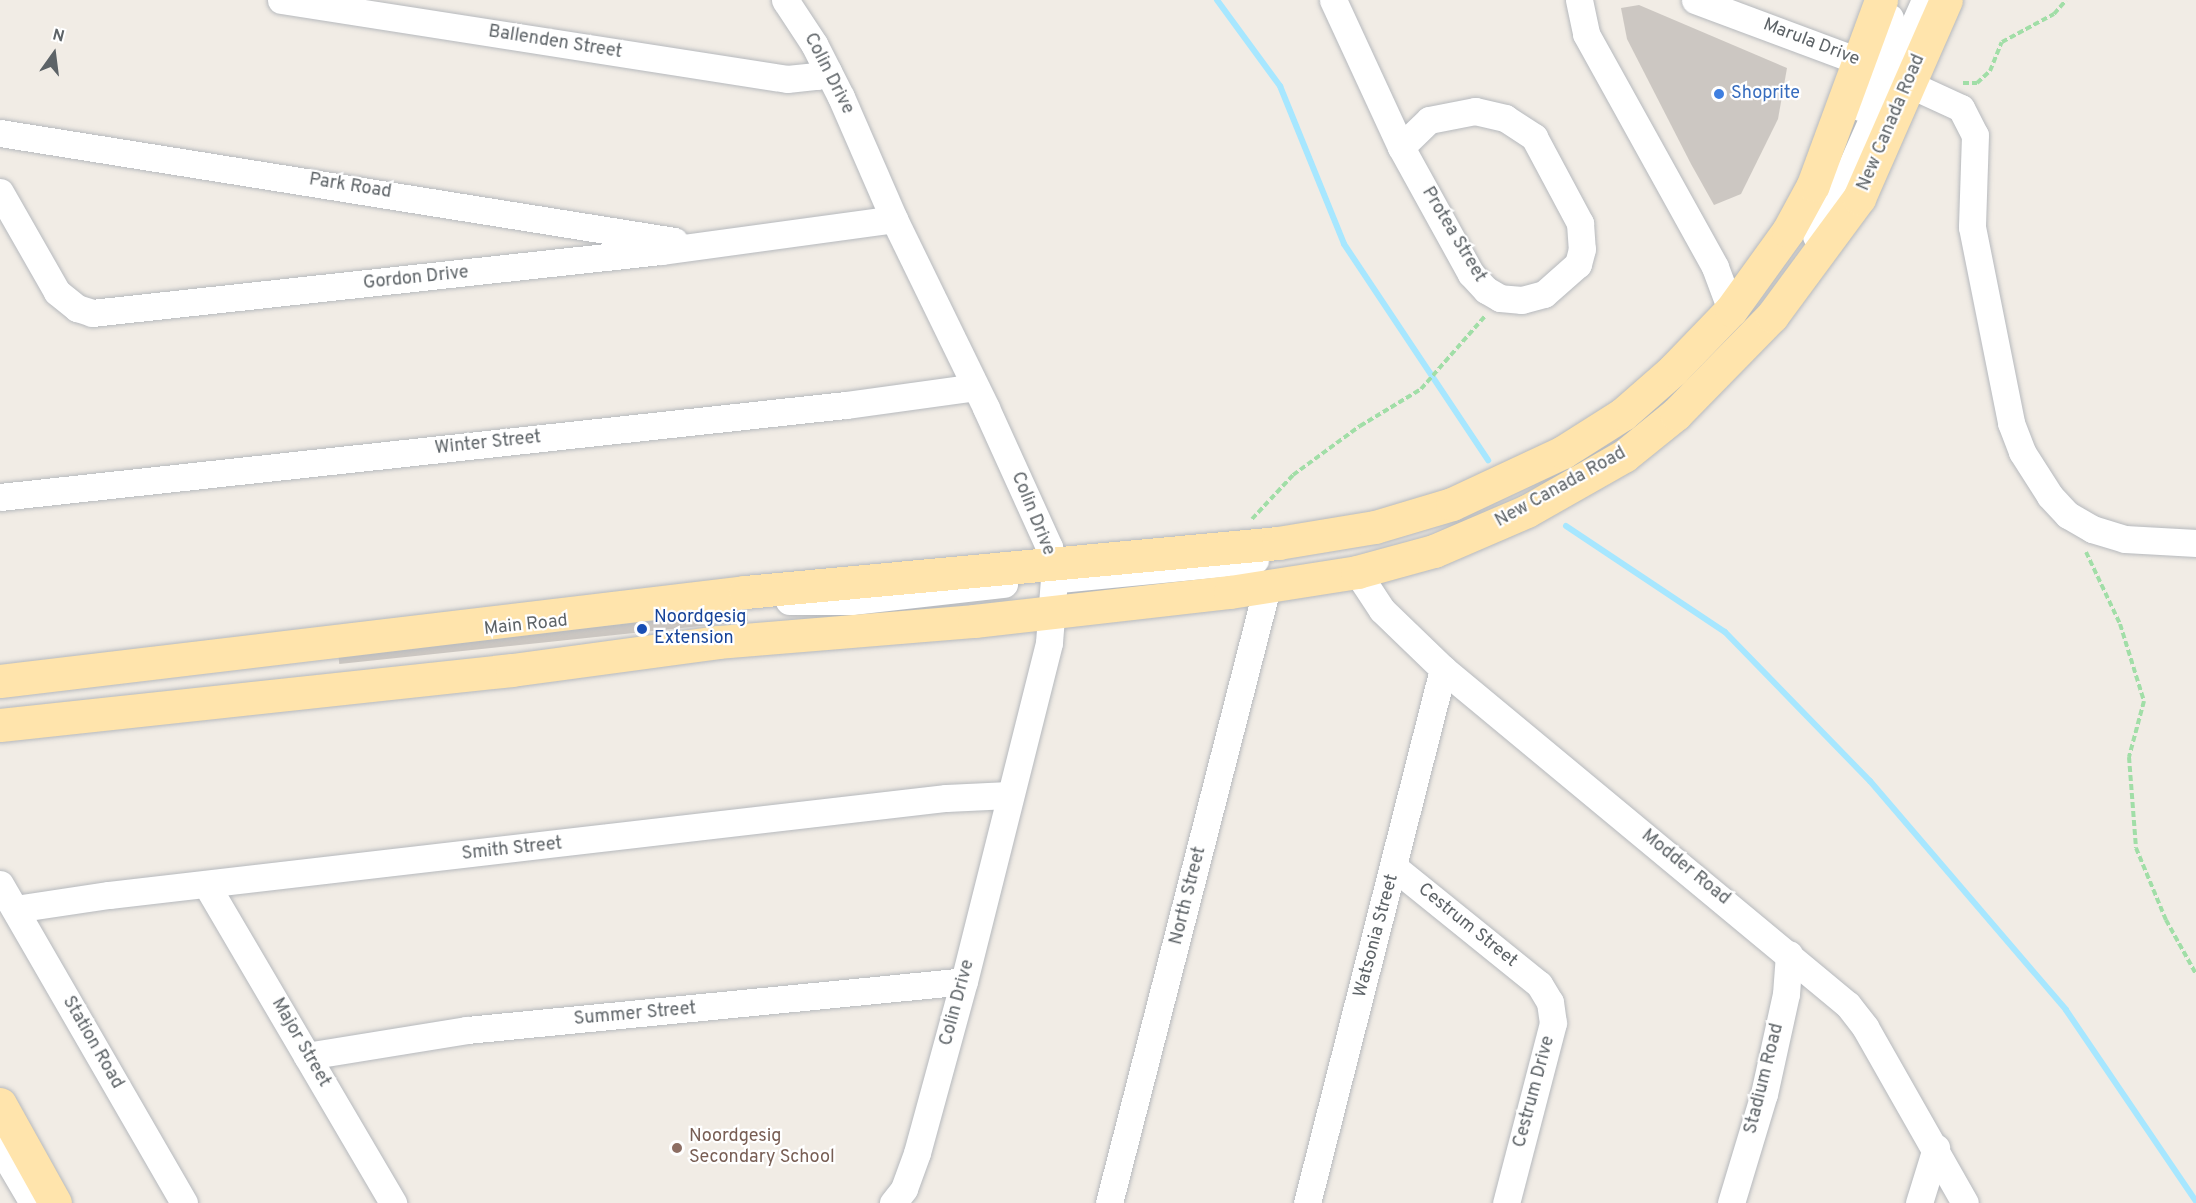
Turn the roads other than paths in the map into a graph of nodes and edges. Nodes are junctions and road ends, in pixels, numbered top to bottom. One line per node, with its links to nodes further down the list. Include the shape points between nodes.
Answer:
1 (281, 0): 10 (street, Ballenden Street, via 787,79)
2 (785, 0): 10 (street, Colin Drive)
3 (1333, 0): 13 (street, Protea Street)
4 (1579, 0): 17 (street, via 1586,34 1714,267)
5 (1881, 0): 11 (main road, New Canada Road)
6 (1896, 0): 11 (street, New Canada Road)
7 (1924, 0): 11 (street, New Canada Road)
8 (1946, 0): 11 (main road, New Canada Road)
9 (1707, 2): 11 (street, Marula Drive)
10 (828, 71): 15 (street, Colin Drive)
11 (1884, 72): 17 (main road, New Canada Road, via 1783,240); 20 (street, Marula Drive, via 1961,108 1975,135 1972,227 2011,423 2040,483 2067,514 2092,529 2125,539); 21 (main road, New Canada Road, via 1859,198 1792,293 1677,414 1597,473 1527,511 1434,551); 23 (street, New Canada Road, via 1826,192 1780,268 1727,331 1670,389 1588,452 1448,516 1357,543)
12 (0, 133): 16 (street, Park Road)
13 (1401, 147): 13 (street, Protea Street, via 1471,274 1500,298 1522,300 1544,294 1571,274 1582,249 1580,223 1534,137 1505,118 1462,111 1428,120)
14 (0, 192): 16 (street, Gordon Drive, via 57,292 77,308 92,313)
15 (894, 219): 16 (street, Gordon Drive); 18 (street, Colin Drive)
16 (699, 245)
17 (1731, 310): 23 (main road, New Canada Road, via 1645,396 1563,452 1504,482 1423,514 1376,526 1225,548)
18 (975, 387): 19 (street, Winter Street, via 846,405); 23 (street, Colin Drive, via 1048,547)
19 (0, 496)
20 (2196, 543)
21 (1357, 573): 22 (main road, New Canada Road); 24 (street, Modder Road, via 1383,609)
22 (1267, 587): 23 (main road, New Canada Road); 46 (street, North Street)
23 (1052, 589): 25 (main road, Main Road, via 745,592); 26 (street, Main Road, via 852,601 733,603); 27 (street, Main Road, via 509,660); 28 (main road, via 512,670); 29 (street, Colin Drive, via 1045,662)
24 (1443, 669): 30 (street, Watsonia Street); 34 (street, Modder Road)
25 (0, 681)
26 (0, 690)
27 (0, 715)
28 (0, 725)
29 (1009, 795): 32 (street, Smith Street, via 946,798); 35 (street, Colin Drive)
30 (1395, 868): 36 (street, Cestrum Street); 47 (street, Watsonia Street)
31 (0, 884): 33 (street, Station Road)
32 (206, 884): 33 (street, Smith Street); 37 (street, Major Street)
33 (15, 909): 43 (street, Station Road)
34 (1789, 954): 40 (street, Modder Road, via 1835,992 1865,1027); 49 (street, Stadium Road, via 1786,994 1764,1094)
35 (964, 981): 37 (street, Summer Street, via 467,1030); 45 (street, Colin Drive, via 917,1153 904,1189)
36 (1539, 984): 48 (street, Cestrum Drive, via 1550,1002 1553,1023)
37 (308, 1056): 44 (street, Major Street)
38 (0, 1104): 42 (main road)
39 (0, 1147): 41 (street)
40 (1936, 1148): 50 (street); 51 (street, Modder Road)
41 (33, 1203)
42 (55, 1203)
43 (184, 1203)
44 (393, 1203)
45 (893, 1203)
46 (1109, 1203)
47 (1307, 1203)
48 (1506, 1203)
49 (1731, 1203)
50 (1919, 1203)
51 (1965, 1203)

